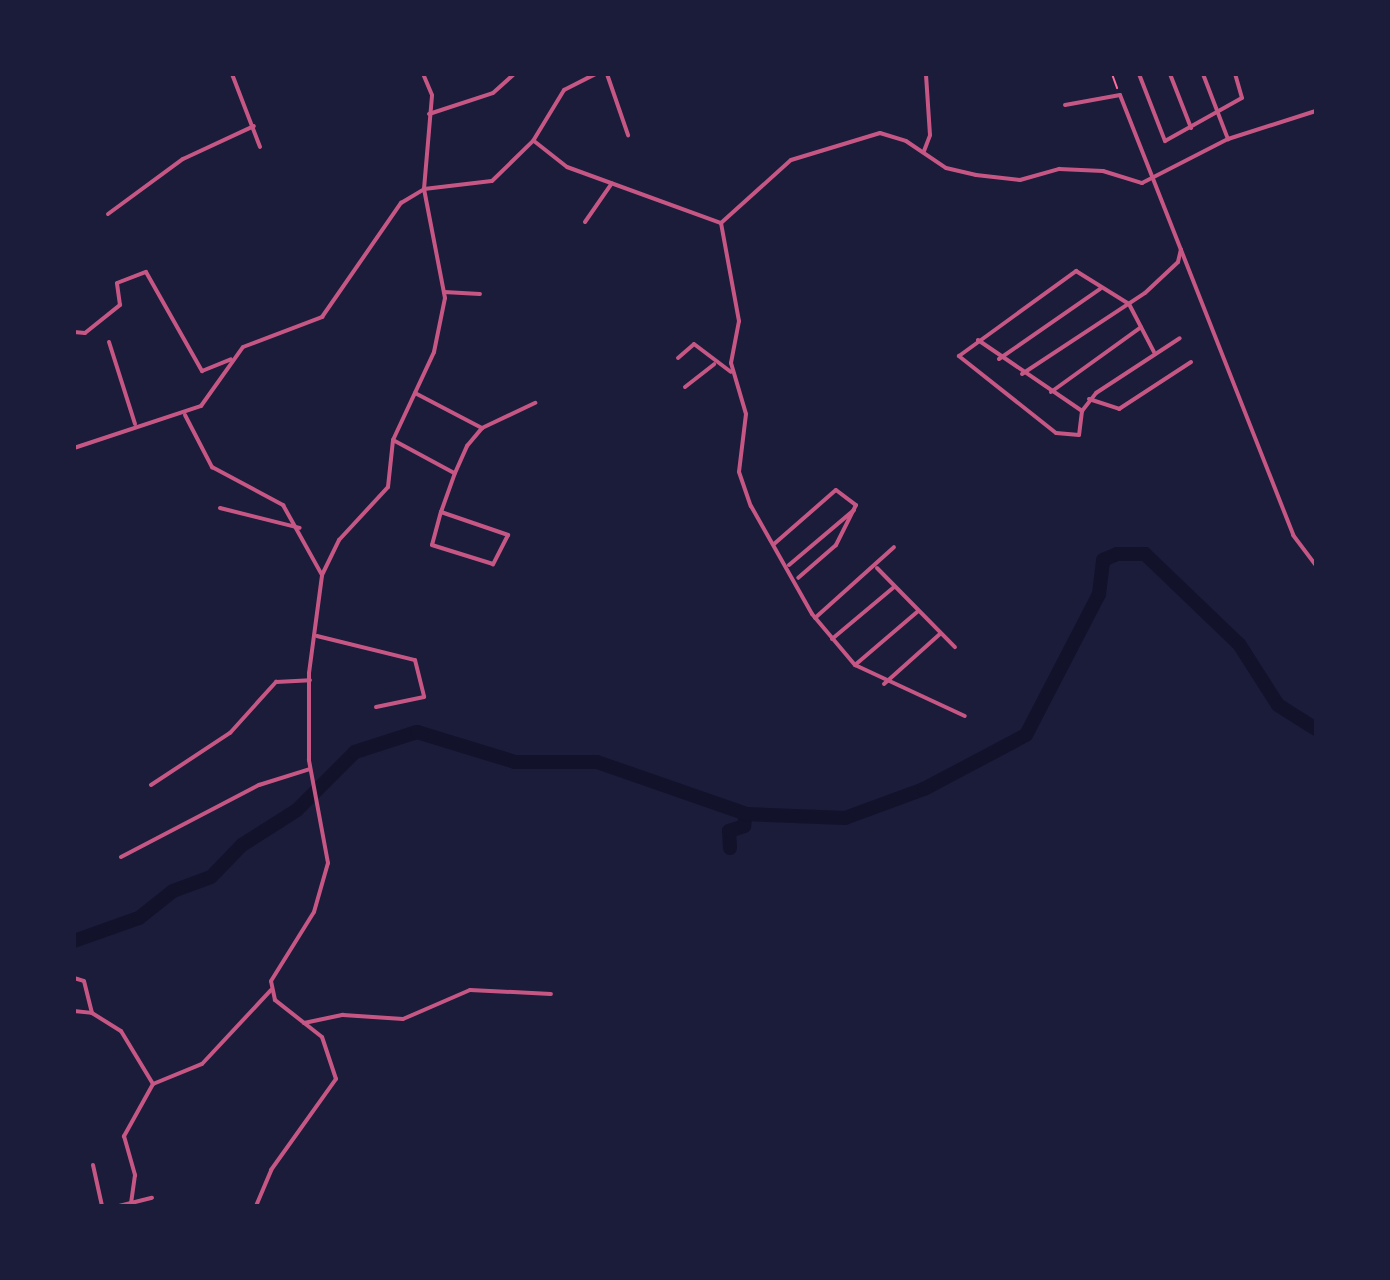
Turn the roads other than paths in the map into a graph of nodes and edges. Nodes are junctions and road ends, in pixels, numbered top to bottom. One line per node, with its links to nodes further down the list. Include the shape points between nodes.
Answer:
1 (232, 74): 15 (street)
2 (423, 74): 14 (street)
3 (514, 74): 14 (street, via 493,93)
4 (595, 74): 19 (street, via 564,90)
5 (607, 74): 17 (street)
6 (926, 74): 21 (street, via 930,135)
7 (1139, 74): 16 (street, via 1165,141)
8 (1170, 74): 16 (street)
9 (1203, 74): 13 (street)
10 (1235, 74): 13 (street, via 1244,97)
11 (1065, 105): 22 (street, via 1120,95)
12 (1316, 111): 18 (street)
13 (1218, 112): 16 (street); 18 (street)
14 (429, 114): 24 (street)
15 (254, 126): 20 (street); 25 (street, via 183,159)
16 (1191, 128)
17 (628, 135)
18 (1228, 139): 22 (street)
19 (533, 141): 23 (street, via 567,167); 24 (street, via 484,185)
20 (260, 147)
21 (924, 151): 22 (street, via 946,168 984,176 1020,180 1059,169 1103,171 1142,183); 27 (street, via 880,133 791,160)
22 (1154, 179): 28 (street)
23 (612, 183): 26 (street); 27 (street)
24 (424, 189): 30 (street); 40 (street, via 401,203 322,317 243,347)
25 (108, 214)
26 (585, 222)
27 (721, 223): 44 (street, via 739,321)
28 (1181, 246): 32 (street, via 1178,262); 65 (street, via 1293,535)
29 (1100, 289): 32 (street); 36 (street, via 1076,271); 41 (street)
30 (444, 292): 31 (street); 48 (street, via 434,352)
31 (480, 294)
32 (1129, 304): 33 (street); 45 (street)
33 (1141, 327): 38 (street); 47 (street)
34 (74, 332): 40 (street, via 85,333 120,305 117,283 146,272 202,371)
35 (1180, 338): 38 (street)
36 (978, 340): 41 (street); 51 (street, via 959,356 962,363 1056,433 1079,435)
37 (109, 342): 53 (street)
38 (1154, 352): 49 (street)
39 (678, 358): 43 (street, via 694,344)
40 (231, 359): 52 (street, via 219,390)
41 (999, 359): 45 (street)
42 (1191, 362): 49 (street, via 1119,409)
43 (714, 364): 44 (street); 46 (street)
44 (731, 372): 62 (street, via 746,414 739,472)
45 (1022, 374): 47 (street)
46 (685, 387)
47 (1051, 392): 51 (street)
48 (415, 393): 54 (street); 55 (street)
49 (1089, 399): 51 (street)
50 (535, 403): 54 (street)
51 (1082, 411)
52 (185, 415): 53 (street); 61 (street, via 212,467 283,505)
53 (135, 424): 56 (street)
54 (482, 428): 57 (street)
55 (393, 440): 57 (street); 67 (street, via 383,497 339,540)
56 (74, 448)
57 (455, 473): 60 (street)
58 (220, 508): 61 (street)
59 (855, 509): 62 (street, via 836,490); 64 (street); 68 (street, via 836,545)
60 (441, 512): 60 (street, via 504,532 508,541 489,566 436,550)
61 (303, 529): 67 (street)
62 (774, 544): 64 (street)
63 (894, 547): 66 (street)
64 (789, 565): 68 (street)
65 (1316, 565)
66 (877, 568): 69 (street); 71 (street)
67 (322, 575): 73 (street)
68 (798, 578): 71 (street)
69 (894, 587): 70 (street); 74 (street)
70 (917, 612): 72 (street); 76 (street)
71 (815, 618): 74 (street)
72 (940, 634): 75 (street); 78 (street)
73 (317, 636): 77 (street); 79 (street, via 415,660 424,697)
74 (832, 639): 76 (street)
75 (955, 647)
76 (855, 665): 78 (street)
77 (310, 680): 81 (street); 82 (street, via 276,682 230,733)
78 (884, 684): 80 (street)
79 (376, 707)
80 (965, 716)
81 (310, 769): 83 (street, via 259,785); 85 (street, via 328,863 322,893)
82 (151, 785)
83 (121, 857)
84 (74, 978): 88 (street, via 84,981)
85 (271, 990): 89 (street); 90 (street, via 202,1064)
86 (551, 994): 89 (street, via 470,990 403,1019 343,1015)
87 (74, 1011): 88 (street)
88 (92, 1013): 90 (street, via 121,1031)
89 (304, 1023): 96 (street, via 322,1037 336,1079 271,1170)
90 (153, 1084): 93 (street, via 124,1136 135,1175)
91 (93, 1165): 94 (street)
92 (152, 1198): 93 (street)
93 (131, 1203): 95 (street)
94 (102, 1206)
95 (119, 1206)
96 (256, 1206)

